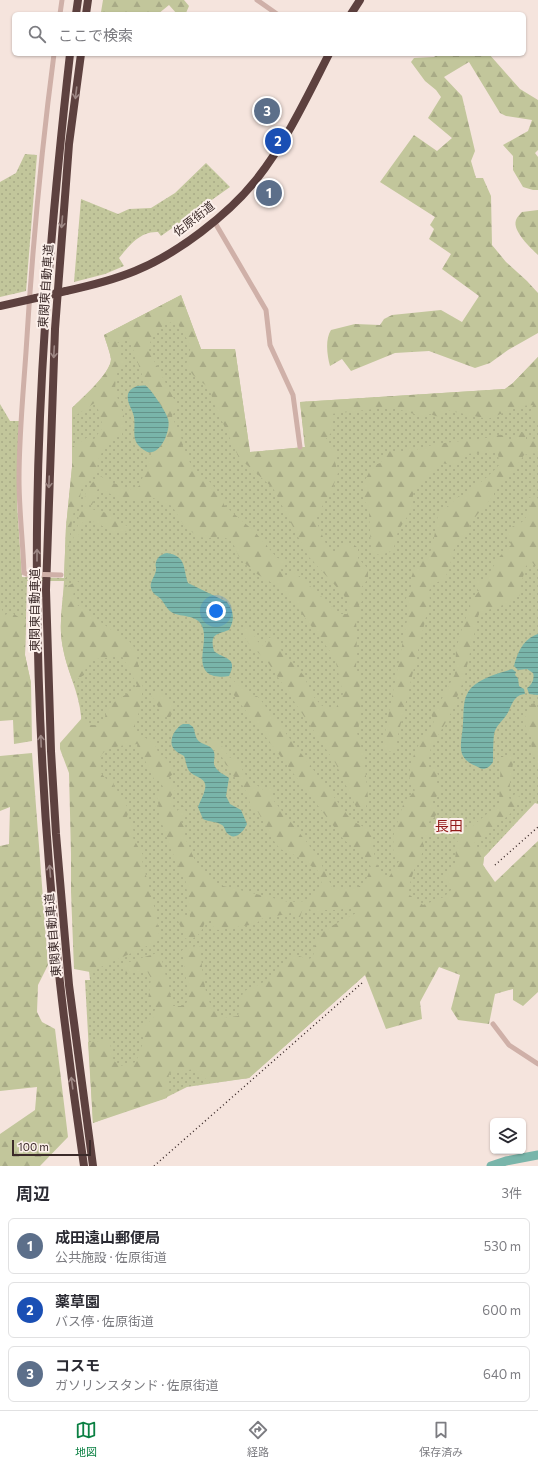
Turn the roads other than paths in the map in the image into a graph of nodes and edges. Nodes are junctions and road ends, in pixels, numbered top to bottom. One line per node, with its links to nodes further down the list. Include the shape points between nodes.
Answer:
1 (62, 0): 6 (street)
2 (78, 0): 7 (highway)
3 (88, 0): 8 (highway)
4 (257, 0): 9 (street)
5 (360, 0): 10 (highway)
6 (60, 12)
7 (76, 12)
8 (86, 12)
9 (274, 12)
10 (352, 12)
11 (54, 56): 16 (street, via 44,131)
12 (70, 56): 22 (highway, 東関東自動車道, one-way to 12, via 60,986 47,834 37,590 41,388 46,306)
13 (81, 56): 23 (highway, 東関東自動車道, one-way to 23, via 58,273 46,590 50,744 64,937)
14 (328, 56): 15 (highway, 佐原街道, via 286,135 267,164 255,181)
15 (214, 221): 16 (highway, 佐原街道, bridge, via 181,245 136,271 96,284); 18 (street, via 266,310 270,345 293,394)
16 (33, 299): 17 (highway, 佐原街道); 19 (street, bridge, via 19,479 24,573)
17 (0, 306)
18 (300, 447)
19 (61, 575)
20 (493, 1024): 21 (street, via 509,1045)
21 (538, 1064)
22 (84, 1166)
23 (93, 1166)

